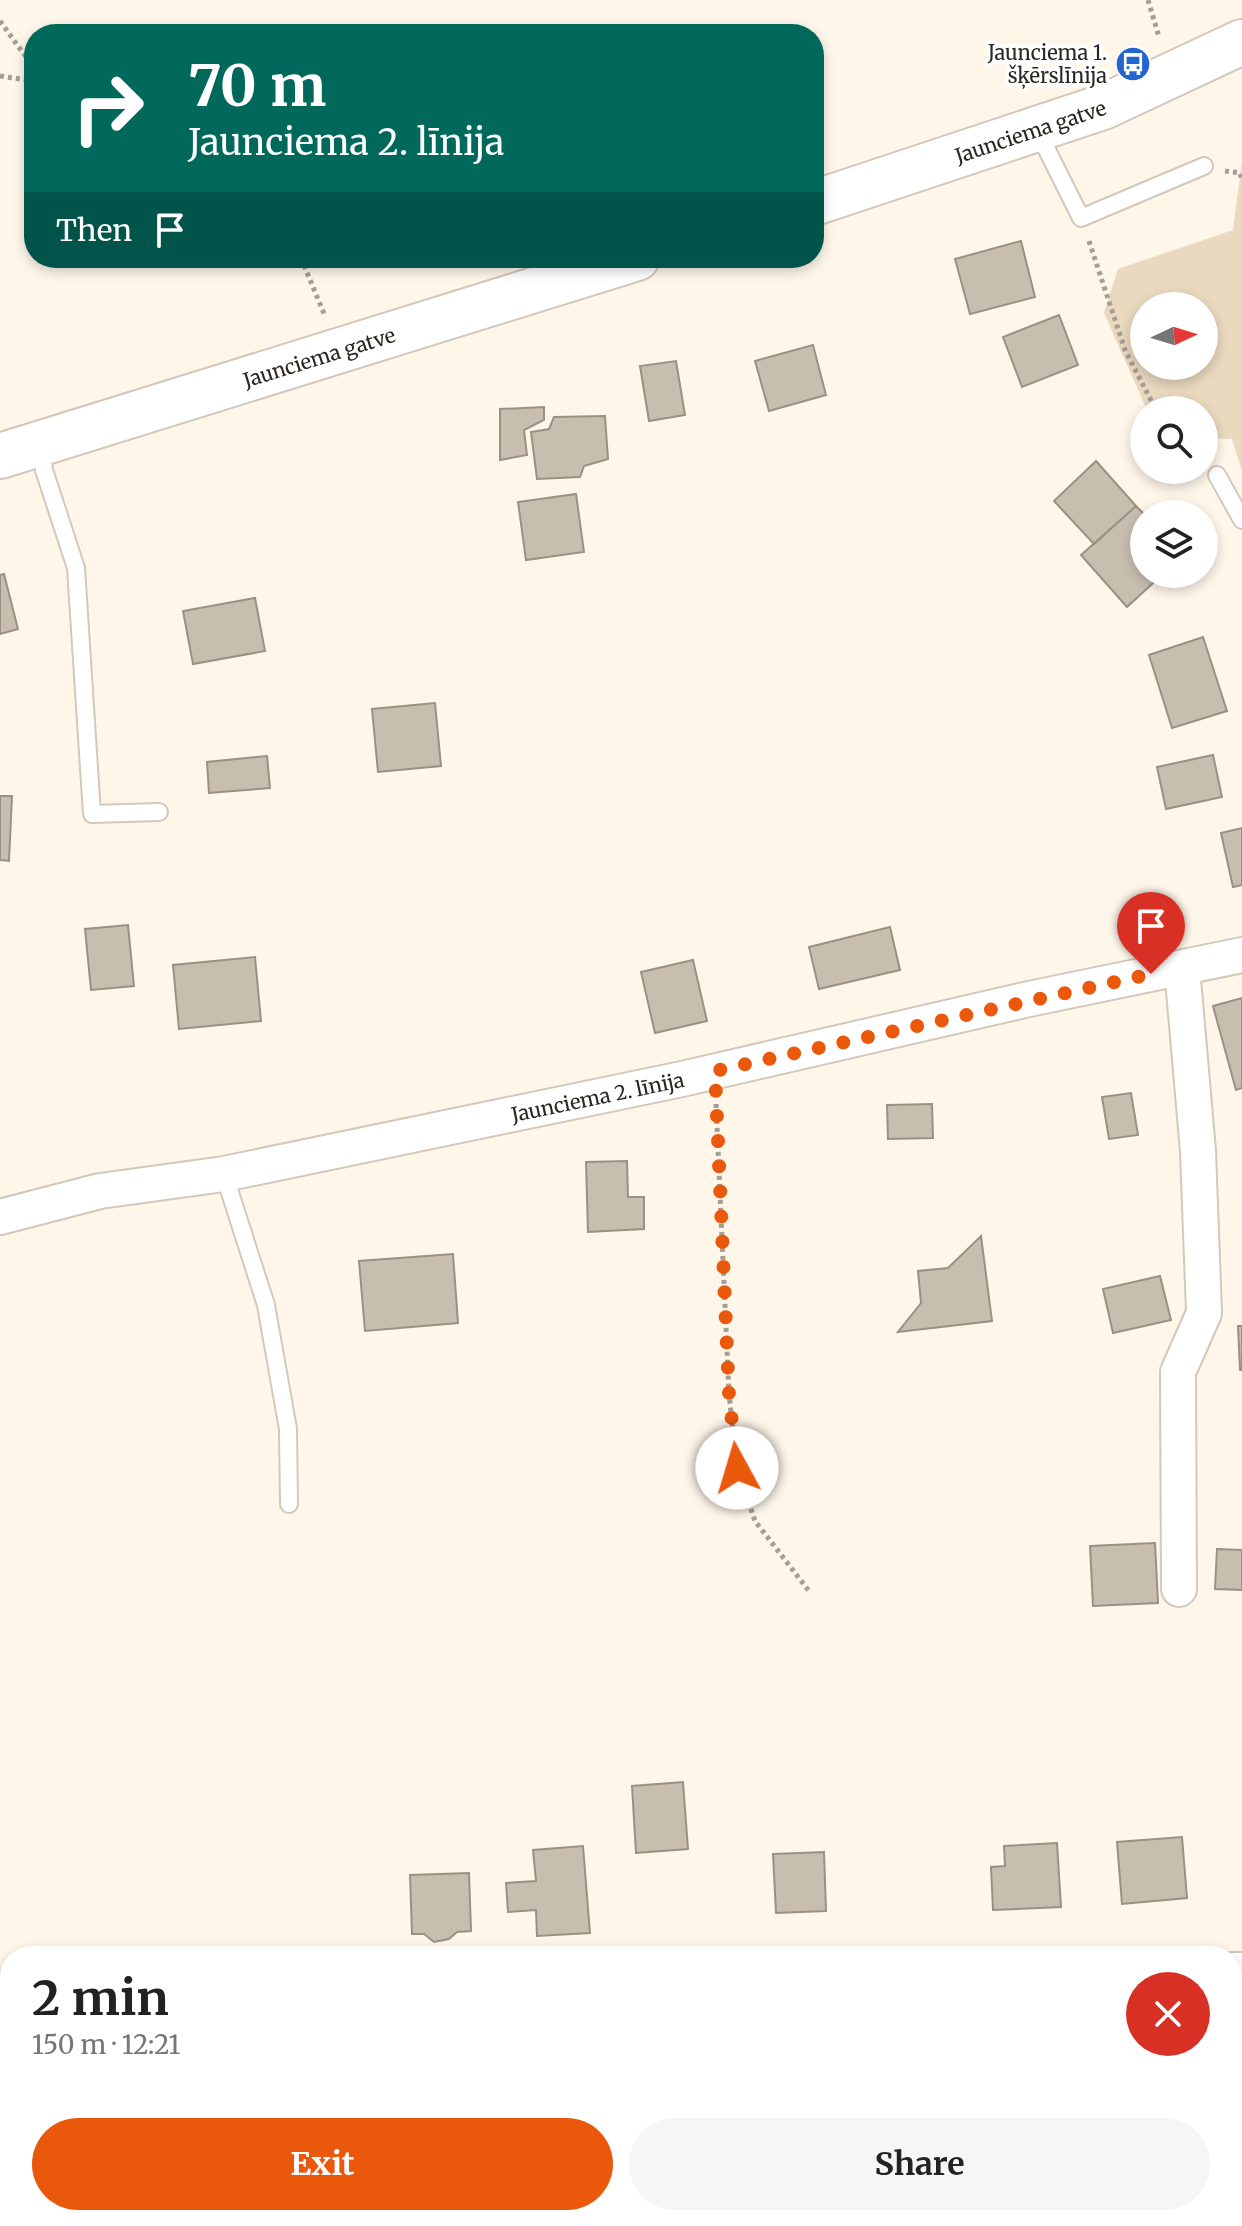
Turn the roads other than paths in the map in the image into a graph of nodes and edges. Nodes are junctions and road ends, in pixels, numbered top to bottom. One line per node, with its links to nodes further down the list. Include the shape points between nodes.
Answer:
1 (1242, 42): 2 (main road, Jaunciema gatve)
2 (1038, 131): 3 (lane, via 1081,218); 4 (main road, Jaunciema gatve)
3 (1204, 166)
4 (824, 200)
5 (605, 268): 6 (main road, Jaunciema gatve)
6 (20, 449): 9 (lane, via 44,470 76,568 92,814)
7 (1218, 477): 8 (lane)
8 (1242, 520)
9 (159, 812)
10 (1242, 955): 11 (street, Jaunciema 2. līnija)
11 (1182, 968): 12 (street, Jaunciema 2. līnija); 15 (street, via 1198,1151 1204,1313 1178,1372)
12 (224, 1174): 13 (street, Jaunciema 2. līnija, via 100,1191); 14 (lane, via 266,1305 288,1429)
13 (0, 1217)
14 (289, 1504)
15 (1179, 1589)

